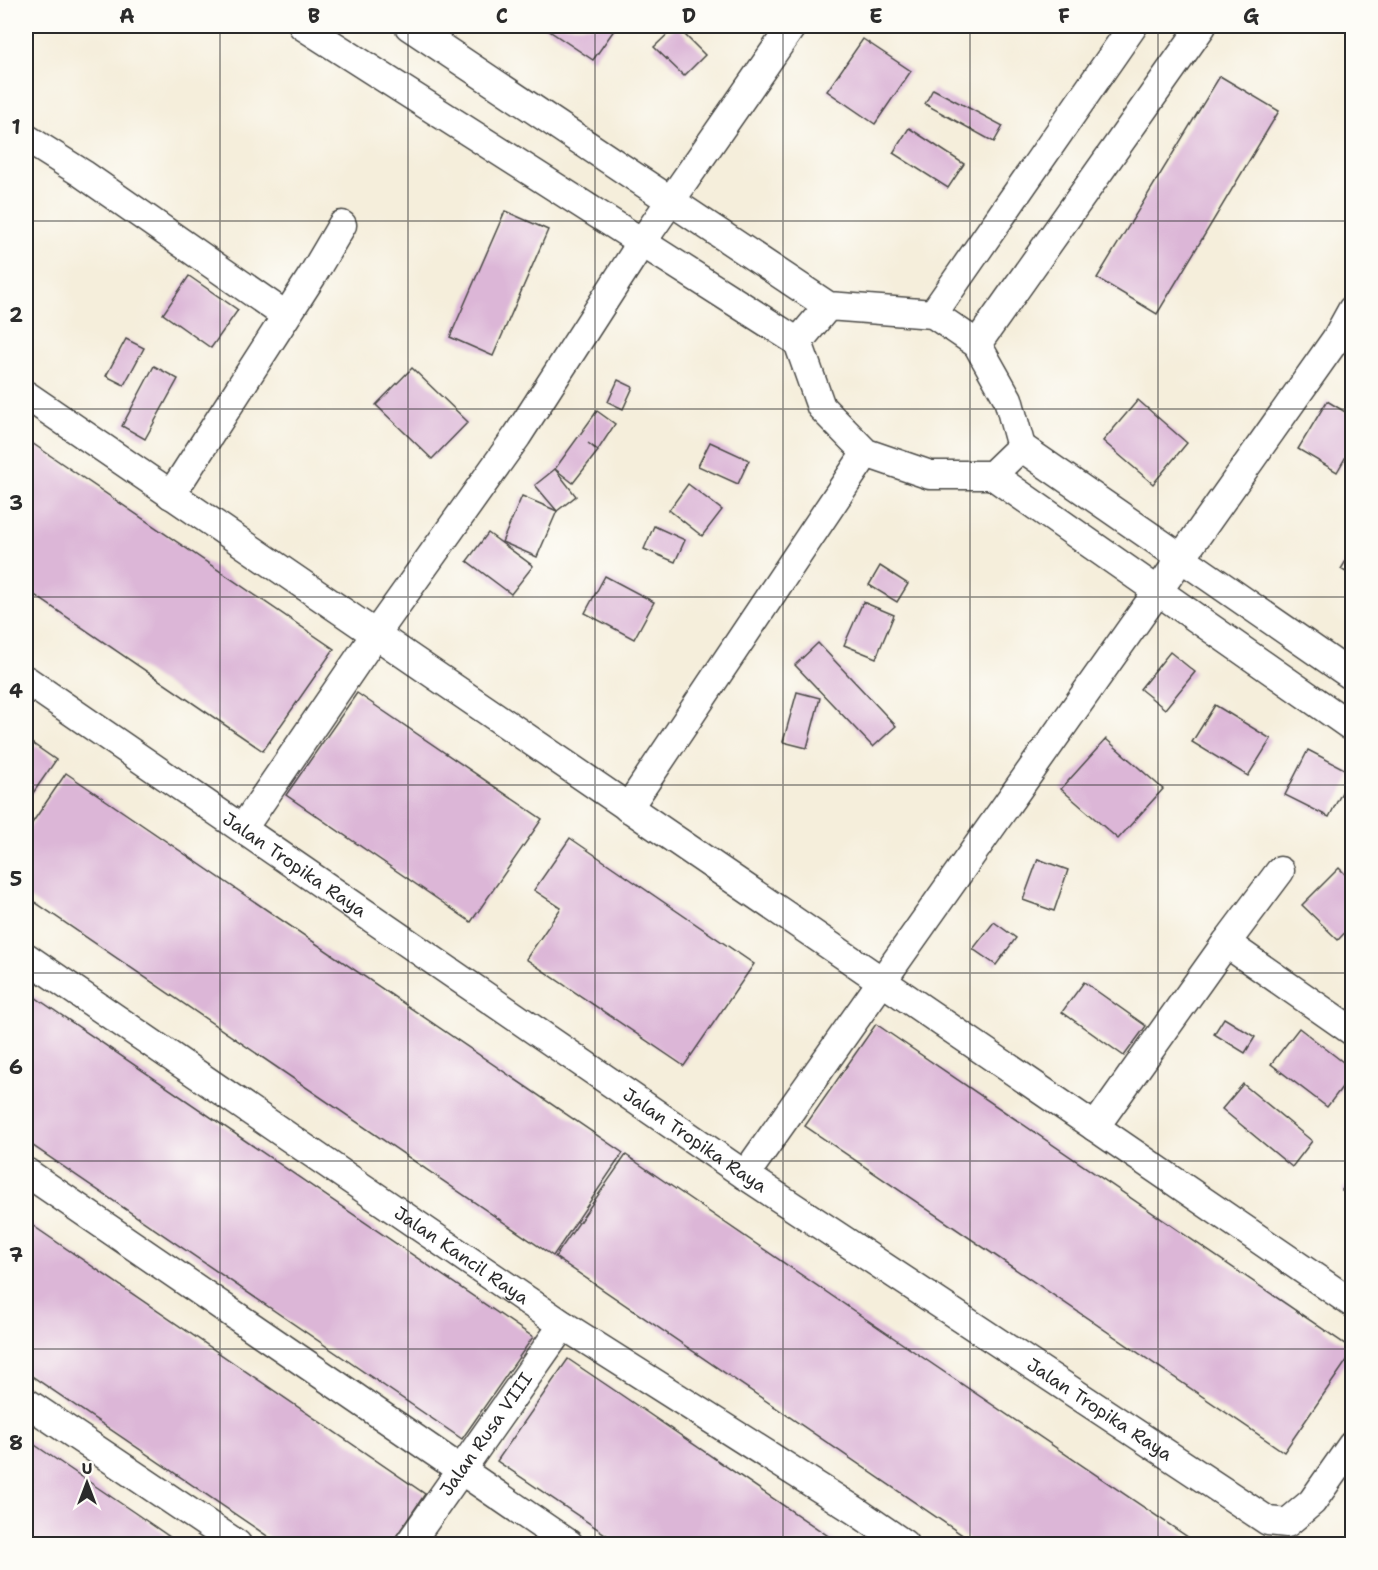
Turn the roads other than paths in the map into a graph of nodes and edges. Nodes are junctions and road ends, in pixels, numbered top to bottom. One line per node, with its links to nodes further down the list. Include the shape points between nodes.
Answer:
1 (303, 26): 9 (street)
2 (409, 26): 7 (street)
3 (792, 26): 7 (street)
4 (1133, 26): 12 (street)
5 (1202, 26): 15 (street)
6 (26, 138): 13 (street)
7 (671, 200): 9 (street); 10 (street)
8 (342, 225): 13 (street)
9 (642, 242): 14 (street); 24 (street, via 517,436)
10 (828, 306): 12 (street); 14 (street)
11 (1353, 310): 16 (street)
12 (933, 314): 15 (street)
13 (285, 315): 21 (street)
14 (798, 342): 19 (street, via 821,407)
15 (977, 344): 18 (street, via 1008,399)
16 (1344, 344): 22 (street)
17 (26, 395): 21 (street)
18 (1021, 447): 20 (street); 22 (street)
19 (866, 453): 20 (street, via 930,475); 28 (street)
20 (992, 475): 23 (street)
21 (171, 495): 24 (street)
22 (1181, 558): 23 (street); 25 (street)
23 (1157, 591): 27 (street); 33 (street)
24 (375, 635): 28 (street); 29 (street)
25 (1353, 676)
26 (26, 680): 29 (street, Jalan Tropika Raya)
27 (1353, 727)
28 (628, 808): 33 (street)
29 (243, 828): 37 (street, Jalan Tropika Raya)
30 (1280, 871): 31 (street)
31 (1226, 943): 34 (street); 35 (street)
32 (26, 957): 39 (street, Jalan Kancil Raya)
33 (882, 981): 35 (street); 37 (street)
34 (1353, 1031)
35 (1095, 1127): 38 (street)
36 (26, 1172): 42 (street)
37 (745, 1175): 41 (street, Jalan Tropika Raya, via 1268,1521 1287,1523 1312,1502)
38 (1353, 1303)
39 (563, 1325): 42 (street, Jalan Rusa VIII); 46 (street, Jalan Kancil Raya, via 856,1511)
40 (26, 1402): 43 (street)
41 (1353, 1445)
42 (461, 1471): 44 (street, Jalan Rusa VIII); 45 (street)
43 (237, 1545)
44 (409, 1545)
45 (568, 1545)
46 (903, 1545)

